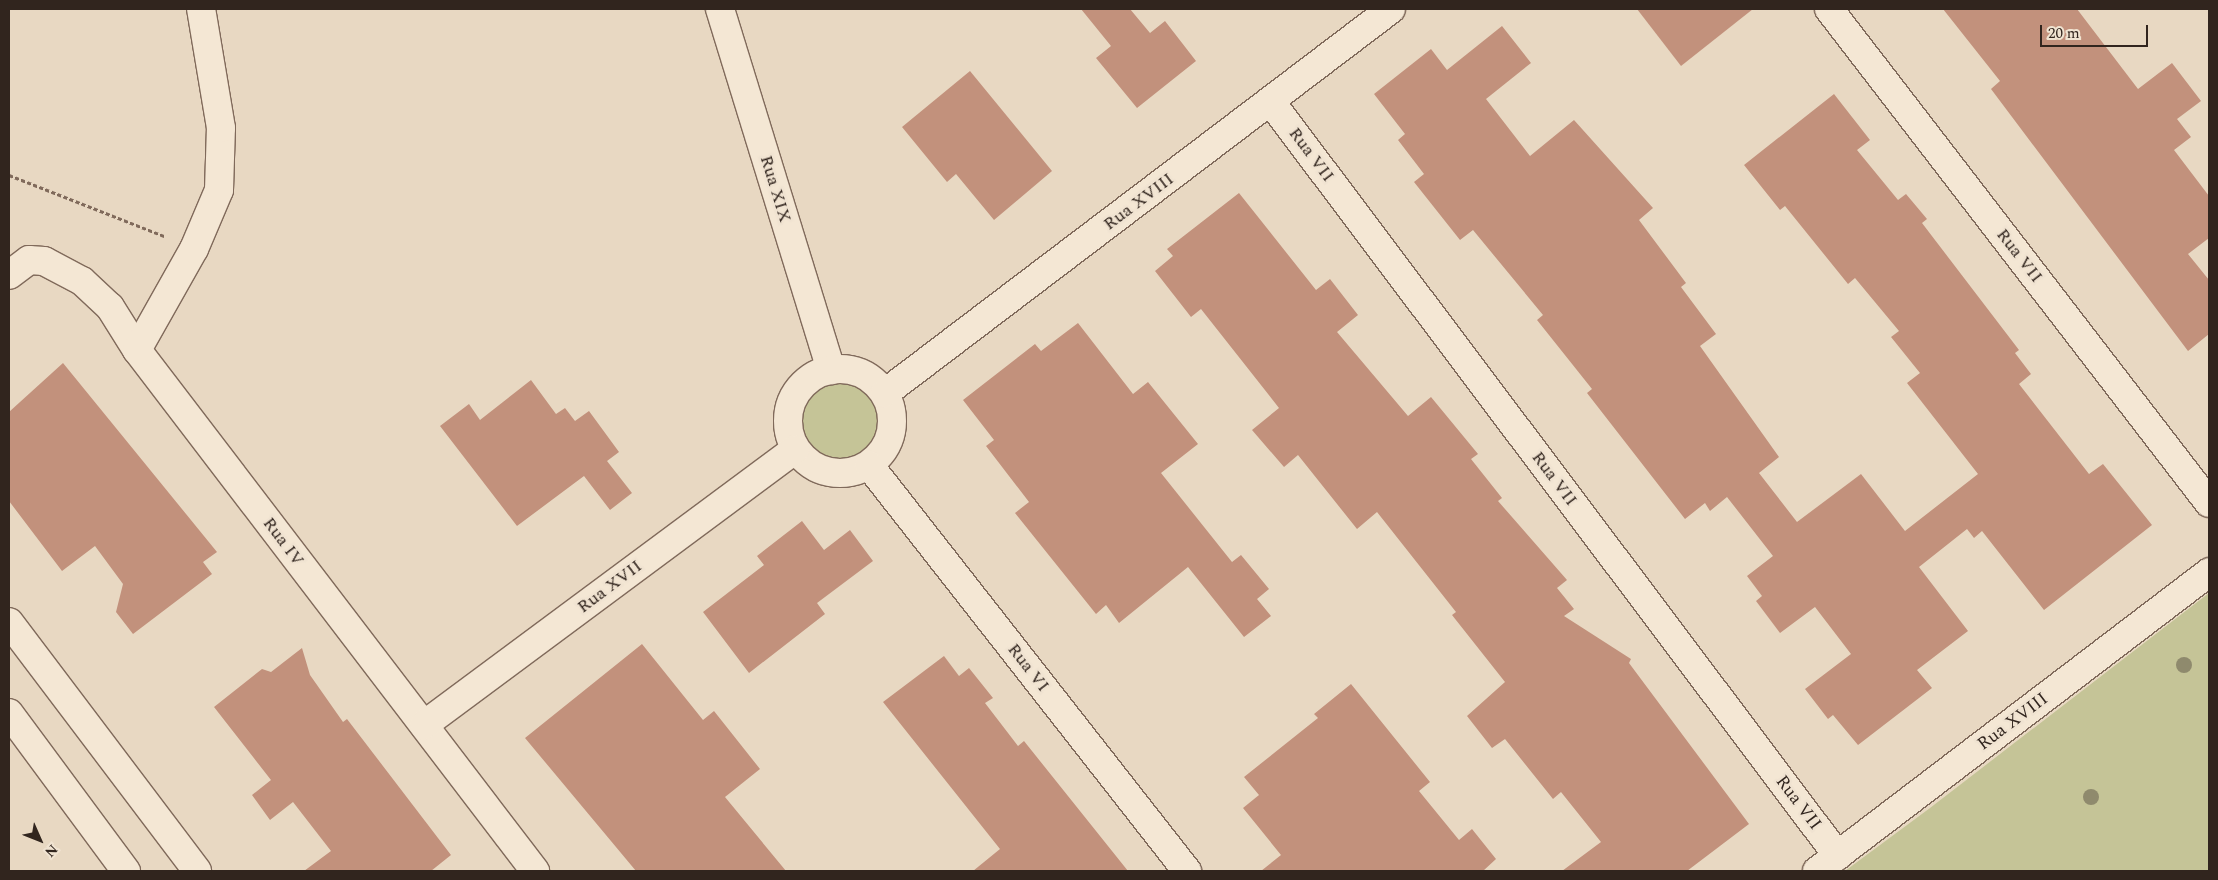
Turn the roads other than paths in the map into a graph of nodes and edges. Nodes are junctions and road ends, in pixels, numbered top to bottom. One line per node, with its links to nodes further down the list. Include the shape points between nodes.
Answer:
1 (201, 9): 7 (street, via 221,128 222,164 214,207)
2 (720, 9): 8 (street, Rua XIX)
3 (1391, 9): 5 (street, Rua XVIII)
4 (1829, 9): 12 (street, Rua VII)
5 (1271, 102): 9 (street, Rua XVIII); 17 (street, Rua VII)
6 (9, 275): 7 (street, Rua IV, via 29,260 64,270 110,307)
7 (137, 350): 16 (street, Rua IV)
8 (831, 370): 9 (street, via 861,373); 10 (street, via 808,381 792,400 789,434)
9 (885, 393): 11 (street, via 891,407 890,440)
10 (795, 449): 11 (street, via 806,462 837,474); 16 (street, Rua XVII)
11 (869, 465): 21 (street, Rua VI)
12 (2209, 503)
13 (2209, 572): 17 (street, Rua XVIII)
14 (9, 622): 19 (street)
15 (9, 713): 18 (street)
16 (424, 725): 20 (street, Rua IV)
17 (1828, 863)
18 (126, 871)
19 (196, 871)
20 (535, 871)
21 (1187, 871)

